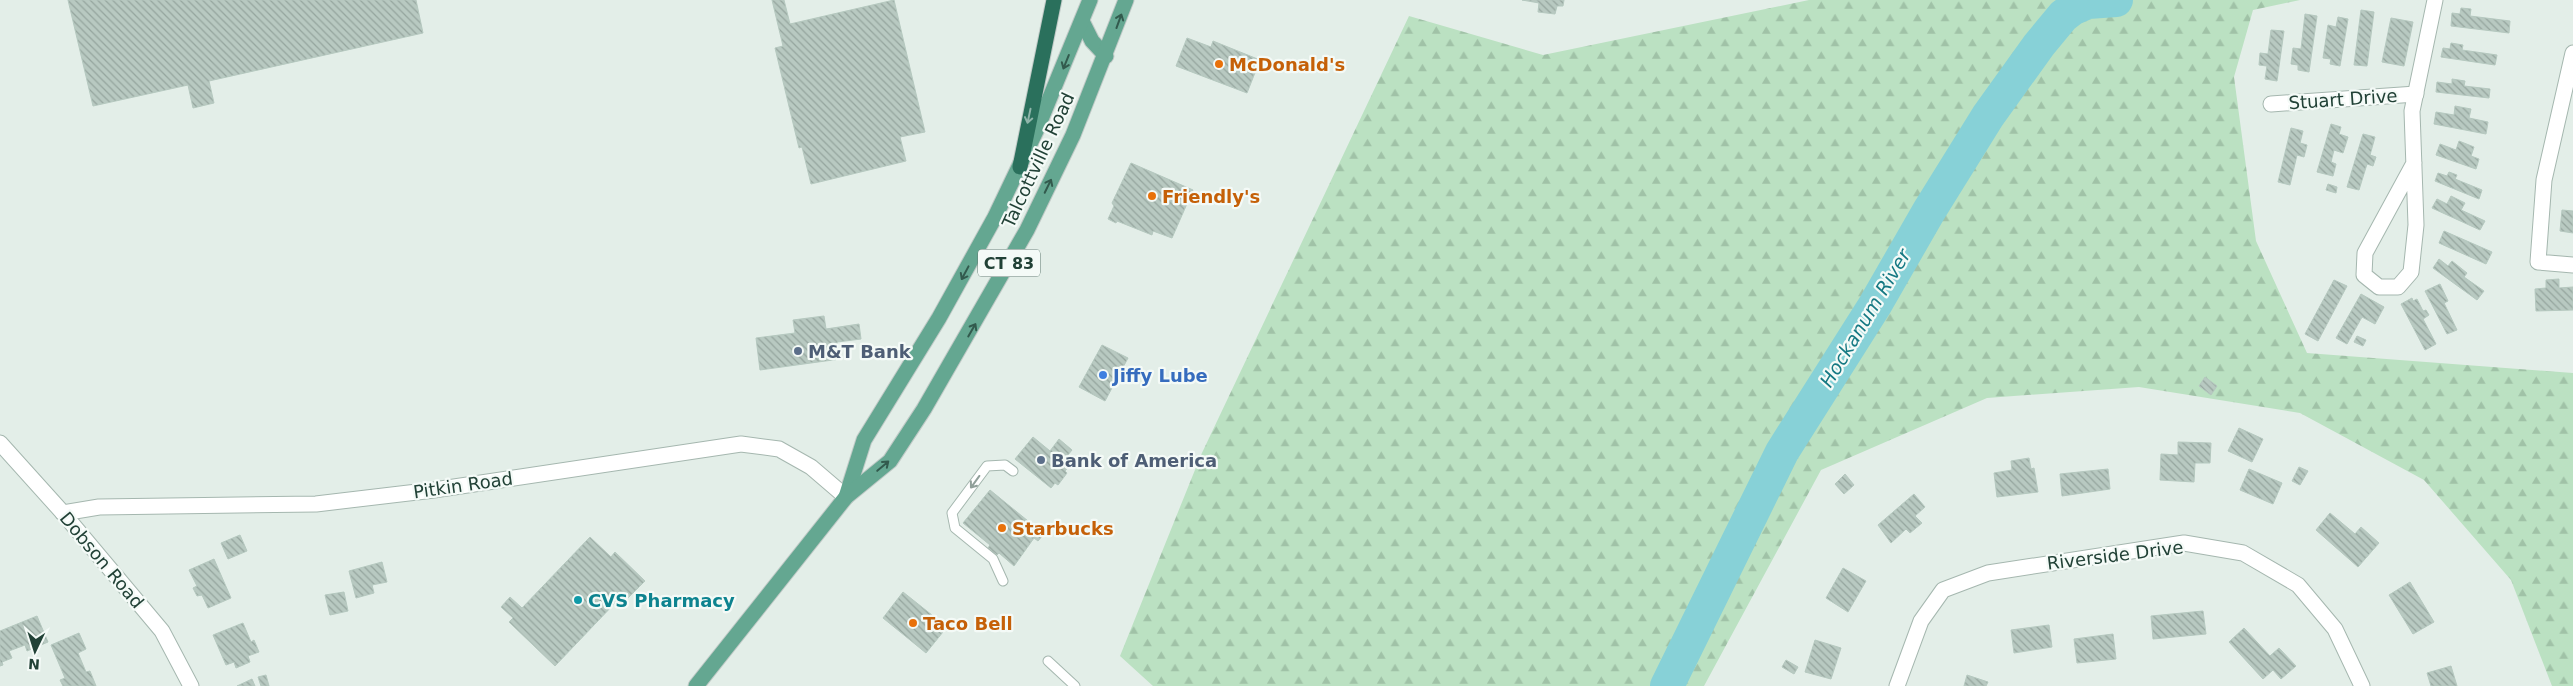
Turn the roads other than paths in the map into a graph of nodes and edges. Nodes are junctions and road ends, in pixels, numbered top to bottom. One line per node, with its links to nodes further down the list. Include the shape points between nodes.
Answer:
1 (1054, 0): 12 (highway, one-way to 12)
2 (1090, 0): 5 (main road, Talcottville Road / CT 83)
3 (1126, 0): 7 (main road, Talcottville Road / CT 83, one-way to 3)
4 (2435, 0): 9 (street)
5 (1082, 21): 7 (main road, via 1092,41); 12 (main road, Talcottville Road / CT 83, one-way to 12)
6 (2573, 53): 8 (street)
7 (1106, 56): 16 (main road, Talcottville Road / CT 83, one-way to 7, via 890,461 951,366 1027,230)
8 (2571, 70): 13 (street, via 2544,180 2538,262)
9 (2416, 94): 10 (street, Stuart Drive); 11 (street, via 2412,112)
10 (2271, 104)
11 (2414, 163): 11 (street, via 2416,225 2411,272 2398,287 2379,288 2364,275 2365,253)
12 (1020, 167): 16 (main road, Talcottville Road / CT 83, one-way to 16, via 962,278 864,440)
13 (2573, 265)
14 (0, 443): 17 (street, Dobson Road)
15 (1013, 471): 18 (lane, one-way to 18, via 1005,465 987,466 952,513 955,528 992,559)
16 (846, 497): 17 (street, Pitkin Road, via 812,466 779,449 741,444 434,490 316,504 99,507); 21 (main road, Talcottville Road / CT 83)
17 (63, 513): 20 (street, Dobson Road, via 162,631)
18 (1003, 581)
19 (1048, 661): 22 (lane)
20 (191, 686)
21 (696, 686)
22 (1075, 686)
23 (1897, 686): 24 (street, Riverside Drive, via 1921,620 1943,590 1988,572 2184,543 2243,553 2298,585 2335,629)
24 (2362, 686)

